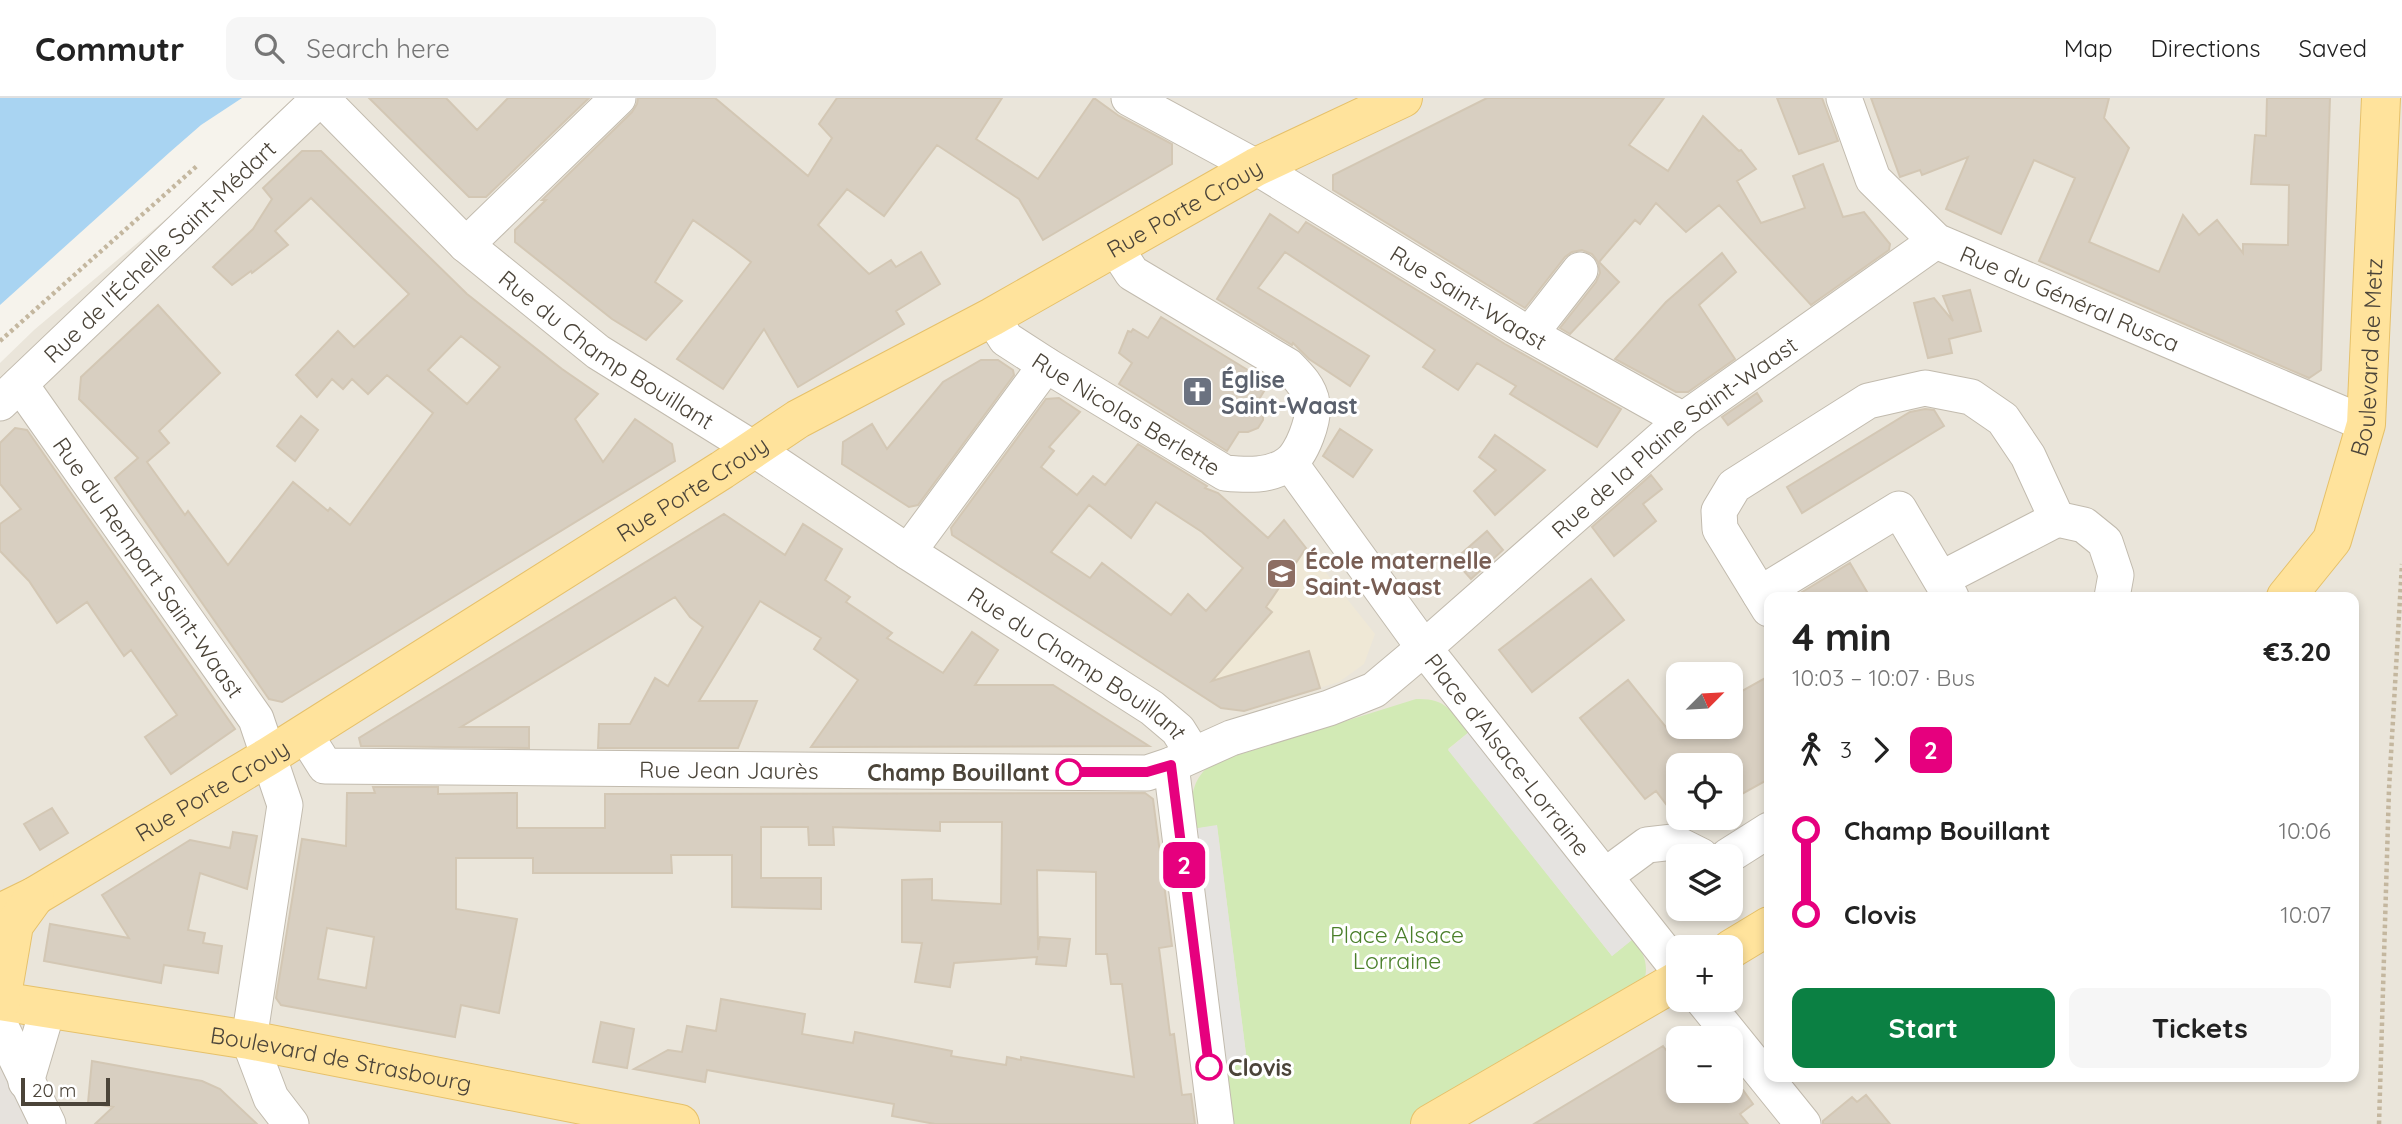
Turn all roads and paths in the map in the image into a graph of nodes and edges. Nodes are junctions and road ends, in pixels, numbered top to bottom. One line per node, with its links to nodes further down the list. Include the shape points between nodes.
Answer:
1 (321, 98): 10 (street, Rue du Champ Bouillant); 17 (street, Rue de l'Échelle Saint-Médart)
2 (618, 98): 10 (street)
3 (1129, 98): 8 (street, Rue Saint-Waast)
4 (1844, 98): 9 (street, Rue du Général Rusca, via 1873,179)
5 (2381, 98): 19 (main road, Boulevard de Metz)
6 (1400, 99): 8 (main road, Rue Porte Crouy)
7 (204, 160): 15 (path)
8 (1256, 167): 11 (main road, Rue Porte Crouy); 14 (street, Rue Saint-Waast)
9 (1936, 241): 18 (street, Rue de la Plaine Saint-Waast); 19 (street, Rue du Général Rusca)
10 (466, 245): 20 (street, Rue du Champ Bouillant, via 598,352)
11 (1115, 247): 13 (main road, Rue Porte Crouy); 21 (street, via 1132,273 1288,366 1304,383 1312,402 1310,426)
12 (1580, 270): 14 (street)
13 (992, 317): 16 (street, Rue Nicolas Berlette, via 1006,339); 20 (main road, Rue Porte Crouy, via 798,419)
14 (1530, 334): 18 (street, Rue Saint-Waast)
15 (0, 341)
16 (1046, 365): 21 (street, Rue Nicolas Berlette, via 1225,472 1247,476); 23 (street)
17 (10, 394): 32 (street, Rue du Rempart Saint-Waast, via 256,719)
18 (1683, 420): 30 (street, Rue de la Plaine Saint-Waast)
19 (2366, 424): 28 (main road, Boulevard de Metz, via 2332,540)
20 (754, 449): 23 (street, Rue du Champ Bouillant); 31 (main road, Rue Porte Crouy)
21 (1290, 463): 30 (street)
22 (2057, 519): 25 (street); 27 (street, via 2084,525 2105,542 2116,575); 29 (street, via 2028,456 2003,419 1971,397 1925,388 1868,401 1734,486 1719,511 1720,529)
23 (908, 552): 33 (street, Rue du Champ Bouillant, via 1152,708 1178,730)
24 (2402, 564): 59 (path, via 2389,789)
25 (1946, 588): 26 (street, via 1899,509)
26 (1778, 592)
27 (2113, 592)
28 (2290, 592)
29 (1764, 599)
30 (1424, 648): 33 (street, Place d'Alsace-Lorraine, via 1374,690 1231,738); 39 (street, Place d'Alsace-Lorraine)
31 (304, 733): 32 (main road, Rue Porte Crouy); 34 (street)
32 (269, 756): 35 (street, Rue du Rempart Saint-Waast); 40 (main road, Rue Porte Crouy)
33 (1182, 760): 34 (street, Rue Jean Jaurès, via 1147,772); 56 (street)
34 (325, 766): 35 (street)
35 (285, 805): 49 (street)
36 (1764, 833): 38 (street)
37 (1677, 844): 39 (street, via 1647,845)
38 (1743, 846)
39 (1605, 876): 44 (street, Place d'Alsace-Lorraine)
40 (35, 896): 41 (main road, Rue Porte Crouy); 46 (main road, via 14,925)
41 (0, 914)
42 (1764, 929): 43 (main road)
43 (1743, 942)
44 (1666, 954)
45 (1666, 987): 57 (main road)
46 (1, 1001): 47 (main road, Boulevard de Strasbourg); 51 (street, via 0,1025)
47 (48, 1008): 49 (main road, Boulevard de Strasbourg); 51 (street)
48 (1713, 1012): 50 (street)
49 (249, 1040): 54 (street, via 271,1098); 55 (main road, Boulevard de Strasbourg)
50 (1764, 1076)
51 (26, 1082): 53 (street)
52 (1769, 1082): 58 (street)
53 (48, 1124)
54 (291, 1124)
55 (680, 1124)
56 (1216, 1124)
57 (1430, 1124)
58 (1803, 1124)
59 (2379, 1124)

